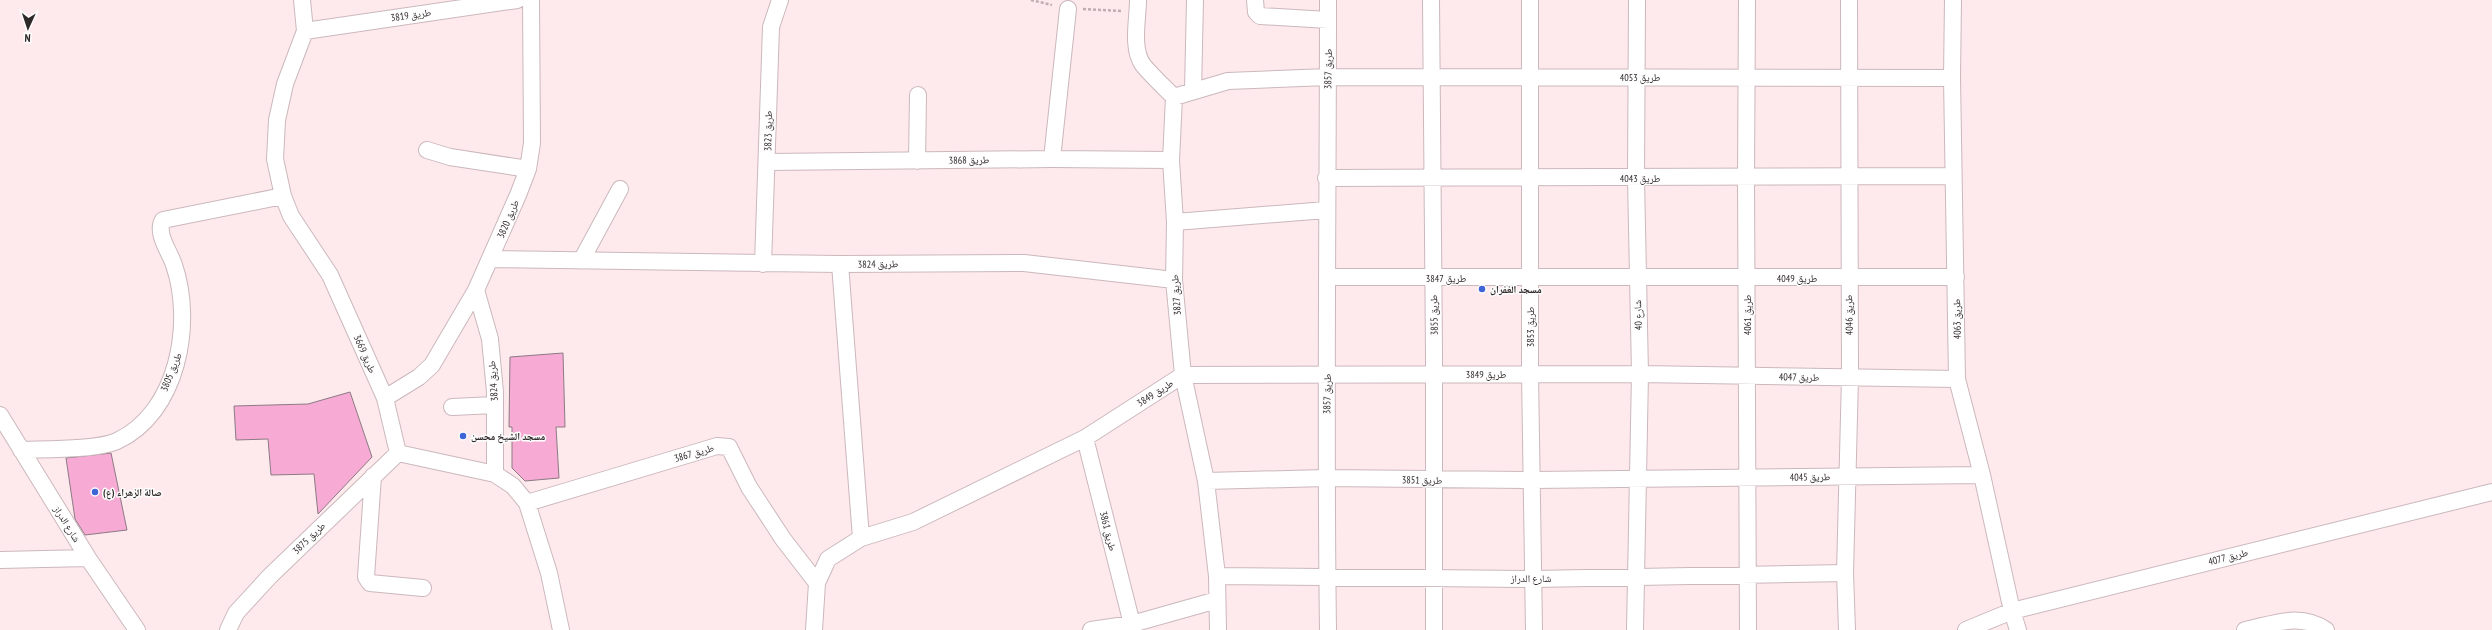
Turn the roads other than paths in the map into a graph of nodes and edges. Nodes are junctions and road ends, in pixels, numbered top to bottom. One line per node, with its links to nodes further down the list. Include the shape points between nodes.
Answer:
1 (302, 0): 17 (street, طريق 3669)
2 (517, 0): 17 (street, طريق 3819)
3 (531, 0): 33 (street, طريق 3820, via 532,143)
4 (780, 0): 32 (street, طريق 3823, via 771,27)
5 (1138, 0): 27 (street, via 1139,57)
6 (1195, 0): 25 (street)
7 (1328, 0): 16 (street, طريق 3857)
8 (1431, 0): 20 (street, طريق 3855)
9 (1530, 0): 18 (street, طريق 3853)
10 (1637, 0): 21 (street, شارع 40)
11 (1748, 0): 22 (street, طريق 4061)
12 (1849, 0): 23 (street, طريق 4046)
13 (1953, 0): 24 (street, طريق 4063)
14 (1256, 7): 16 (street)
15 (1068, 9): 29 (street)
16 (1328, 20): 19 (street, طريق 3857)
17 (305, 31): 42 (street, طريق 3669, via 285,84 277,120 275,159)
18 (1529, 76): 20 (street, طريق 4053); 21 (street, طريق 4053); 38 (street, طريق 3853)
19 (1328, 77): 20 (street, طريق 4053); 25 (street, طريق 4053, via 1228,81); 36 (street, طريق 3857)
20 (1432, 77): 37 (street, طريق 3855)
21 (1636, 77): 22 (street, طريق 4053); 39 (street, شارع 40)
22 (1746, 78): 23 (street, طريق 4053); 40 (street, طريق 4061)
23 (1849, 78): 24 (street, طريق 4053); 35 (street, طريق 4046)
24 (1952, 78): 34 (street, طريق 4063)
25 (1193, 91): 27 (street, طريق 4053)
26 (918, 95): 31 (street)
27 (1174, 97): 30 (street, طريق 3827)
28 (427, 150): 33 (street, via 450,157)
29 (1052, 159): 30 (street, طريق 3868); 31 (street, طريق 3868)
30 (1171, 160): 44 (street, طريق 3827)
31 (917, 161): 32 (street, طريق 3868)
32 (768, 162): 47 (street, طريق 3823)
33 (528, 169): 45 (street, طريق 3820)
34 (1954, 176): 35 (street, طريق 4043); 50 (street, طريق 4063)
35 (1848, 177): 40 (street, طريق 4043); 55 (street, طريق 4046)
36 (1326, 178): 37 (street, طريق 4043); 43 (street, طريق 3857)
37 (1433, 178): 38 (street, طريق 4043); 52 (street, طريق 3855)
38 (1531, 178): 39 (street, طريق 4043); 53 (street, طريق 3853)
39 (1636, 178): 40 (street, طريق 4043); 49 (street, شارع 40)
40 (1746, 178): 54 (street, طريق 4061)
41 (620, 189): 46 (street)
42 (283, 196): 66 (street, طريق 3669, via 291,216 330,275); 71 (street, طريق 3805, via 167,217 162,222 161,233 175,266 184,322 180,354 167,388 134,431 116,441 102,445)
43 (1326, 210): 44 (street); 51 (street, طريق 3857)
44 (1175, 222): 56 (street, طريق 3827)
45 (491, 259): 46 (street, طريق 3824); 57 (street, طريق 3820)
46 (580, 261): 47 (street, طريق 3824)
47 (763, 264): 48 (street, طريق 3824)
48 (840, 264): 56 (street, طريق 3824, via 1024,263); 85 (street)
49 (1637, 277): 53 (street, طريق 3847); 54 (street, طريق 4049); 61 (street, شارع 40)
50 (1956, 277): 55 (street, طريق 4049); 65 (street, طريق 4063)
51 (1328, 278): 52 (street, طريق 3847); 58 (street, طريق 3857)
52 (1434, 278): 53 (street, طريق 3847); 59 (street, طريق 3855)
53 (1530, 278): 60 (street, طريق 3853)
54 (1747, 278): 55 (street, طريق 4049); 63 (street, طريق 4061)
55 (1849, 279): 64 (street, طريق 4046)
56 (1174, 280): 62 (street, طريق 3827)
57 (476, 290): 66 (street, طريق 3820, via 432,365); 67 (street, طريق 3824, via 490,339)
58 (1327, 373): 59 (street, طريق 3849); 62 (street, طريق 3849); 78 (street, طريق 3857)
59 (1434, 374): 60 (street, طريق 3849); 80 (street, طريق 3855)
60 (1530, 374): 61 (street, طريق 3849); 81 (street, طريق 3853)
61 (1640, 374): 63 (street, طريق 4047); 76 (street, شارع 40)
62 (1183, 375): 70 (street, طريق 3849); 82 (street, طريق 3827)
63 (1748, 376): 64 (street, طريق 4047); 79 (street, طريق 4061)
64 (1850, 377): 65 (street, طريق 4047); 77 (street, طريق 4046)
65 (1957, 379): 74 (street, طريق 4063)
66 (385, 398): 72 (street, طريق 3669)
67 (495, 405): 68 (street); 73 (street, طريق 3824)
68 (452, 407)
69 (0, 415): 71 (street, شارع الدراز)
70 (1085, 438): 85 (street, طريق 3849, via 913,522); 99 (street, طريق 3861)
71 (21, 450): 86 (street, شارع الدراز)
72 (398, 453): 73 (street); 75 (street, طريق 3875)
73 (495, 474): 84 (street, via 513,486)
74 (1982, 475): 77 (street, طريق 4045); 98 (street, طريق 4063)
75 (374, 476): 96 (street, via 366,577 370,583); 101 (street, طريق 3875, via 270,576 236,613)
76 (1638, 477): 79 (street, طريق 4045); 81 (street, طريق 3851); 91 (street, شارع 40)
77 (1848, 477): 79 (street, طريق 4045); 88 (street, طريق 4046)
78 (1326, 478): 80 (street, طريق 3851); 82 (street, طريق 3851); 92 (street, طريق 3857)
79 (1747, 478): 89 (street, طريق 4061)
80 (1434, 480): 81 (street, طريق 3851); 93 (street, طريق 3855)
81 (1533, 480): 94 (street, طريق 3853)
82 (1206, 481): 90 (street, طريق 3827)
83 (2492, 492): 98 (street, طريق 4077)
84 (527, 503): 95 (street, طريق 3867, via 717,446 728,447 735,456 749,487); 102 (street, via 549,573)
85 (861, 538): 95 (street, طريق 3849, via 828,559)
86 (88, 558): 87 (street); 100 (street, شارع الدراز)
87 (0, 560)
88 (1845, 573): 89 (street, شارع الدراز); 111 (street, طريق 4046)
89 (1748, 574): 91 (street, شارع الدراز); 110 (street, طريق 4061)
90 (1217, 576): 92 (street, شارع الدراز); 97 (street, طريق 3827)
91 (1635, 577): 94 (street, شارع الدراز); 109 (street, شارع 40)
92 (1327, 578): 93 (street, شارع الدراز); 106 (street, طريق 3857)
93 (1434, 578): 94 (street, شارع الدراز); 107 (street, طريق 3855)
94 (1535, 579): 108 (street, طريق 3853)
95 (817, 583): 103 (street, طريق 3849)
96 (424, 588)
97 (1217, 600): 99 (street); 105 (street, طريق 3827)
98 (2012, 611): 112 (street, طريق 4077); 113 (street, طريق 4063)
99 (1132, 624): 104 (street)
100 (136, 630)
101 (228, 630)
102 (562, 630)
103 (814, 630)
104 (1091, 630)
105 (1218, 630)
106 (1328, 630)
107 (1434, 630)
108 (1534, 630)
109 (1636, 630)
110 (1748, 630)
111 (1847, 630)
112 (1966, 630)
113 (2018, 630)
114 (2245, 630): 115 (street, via 2300,619 2316,623)
115 (2326, 630)

